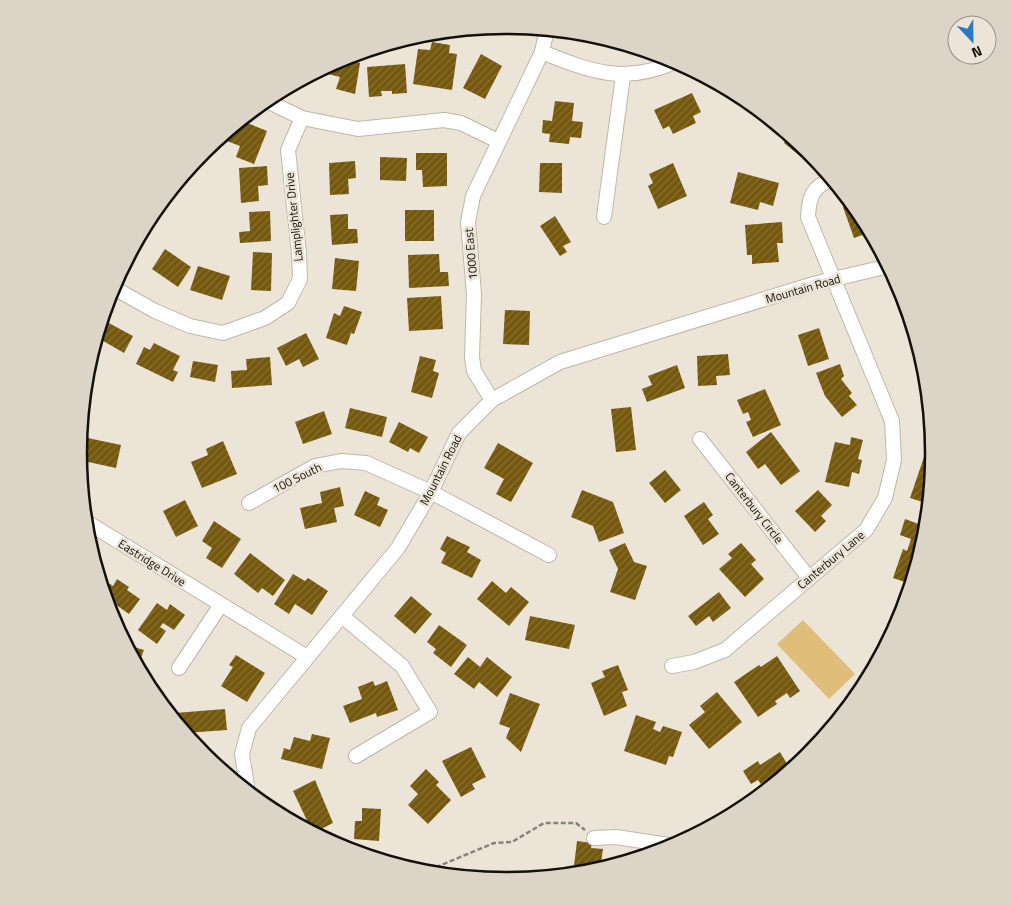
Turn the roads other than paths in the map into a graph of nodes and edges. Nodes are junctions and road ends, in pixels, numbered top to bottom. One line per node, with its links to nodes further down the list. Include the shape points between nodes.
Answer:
1 (546, 36): 2 (street, 1000 East)
2 (542, 52): 4 (street, via 579,68); 7 (street, 1000 East)
3 (666, 66): 4 (street)
4 (623, 76): 9 (street)
5 (273, 104): 6 (street)
6 (302, 118): 7 (street, via 358,129 444,120 461,123); 12 (street, Lamplighter Drive, via 288,150 300,279 288,303 265,318 223,333 190,326)
7 (498, 141): 13 (street, 1000 East, via 473,196 468,222 474,294 472,357 474,371)
8 (825, 182): 11 (street, Canterbury Lane, via 809,197 808,217)
9 (604, 217)
10 (882, 268): 11 (street, Mountain Road)
11 (832, 280): 13 (street, Mountain Road, via 560,362); 19 (street, Canterbury Lane, via 892,421 894,460 884,498 866,530)
12 (120, 291)
13 (492, 400): 15 (street, Mountain Road, via 459,433)
14 (700, 439): 19 (street, Canterbury Circle)
15 (431, 492): 16 (street, 100 South, via 366,463 341,461 316,466); 18 (street, 100 South); 21 (street, Mountain Road, via 398,548)
16 (249, 503)
17 (94, 530): 20 (street, Eastridge Drive)
18 (549, 555)
19 (809, 578): 23 (street, Canterbury Lane, via 725,650 694,662)
20 (220, 606): 22 (street, Eastridge Drive); 24 (street)
21 (342, 616): 22 (street, Mountain Road); 25 (street, via 402,666 430,712)
22 (307, 658): 26 (street, Mountain Road, via 249,728 242,754)
23 (672, 666)
24 (179, 668)
25 (356, 756)
26 (246, 782)
27 (594, 838): 28 (street, via 616,837)
28 (657, 843)

